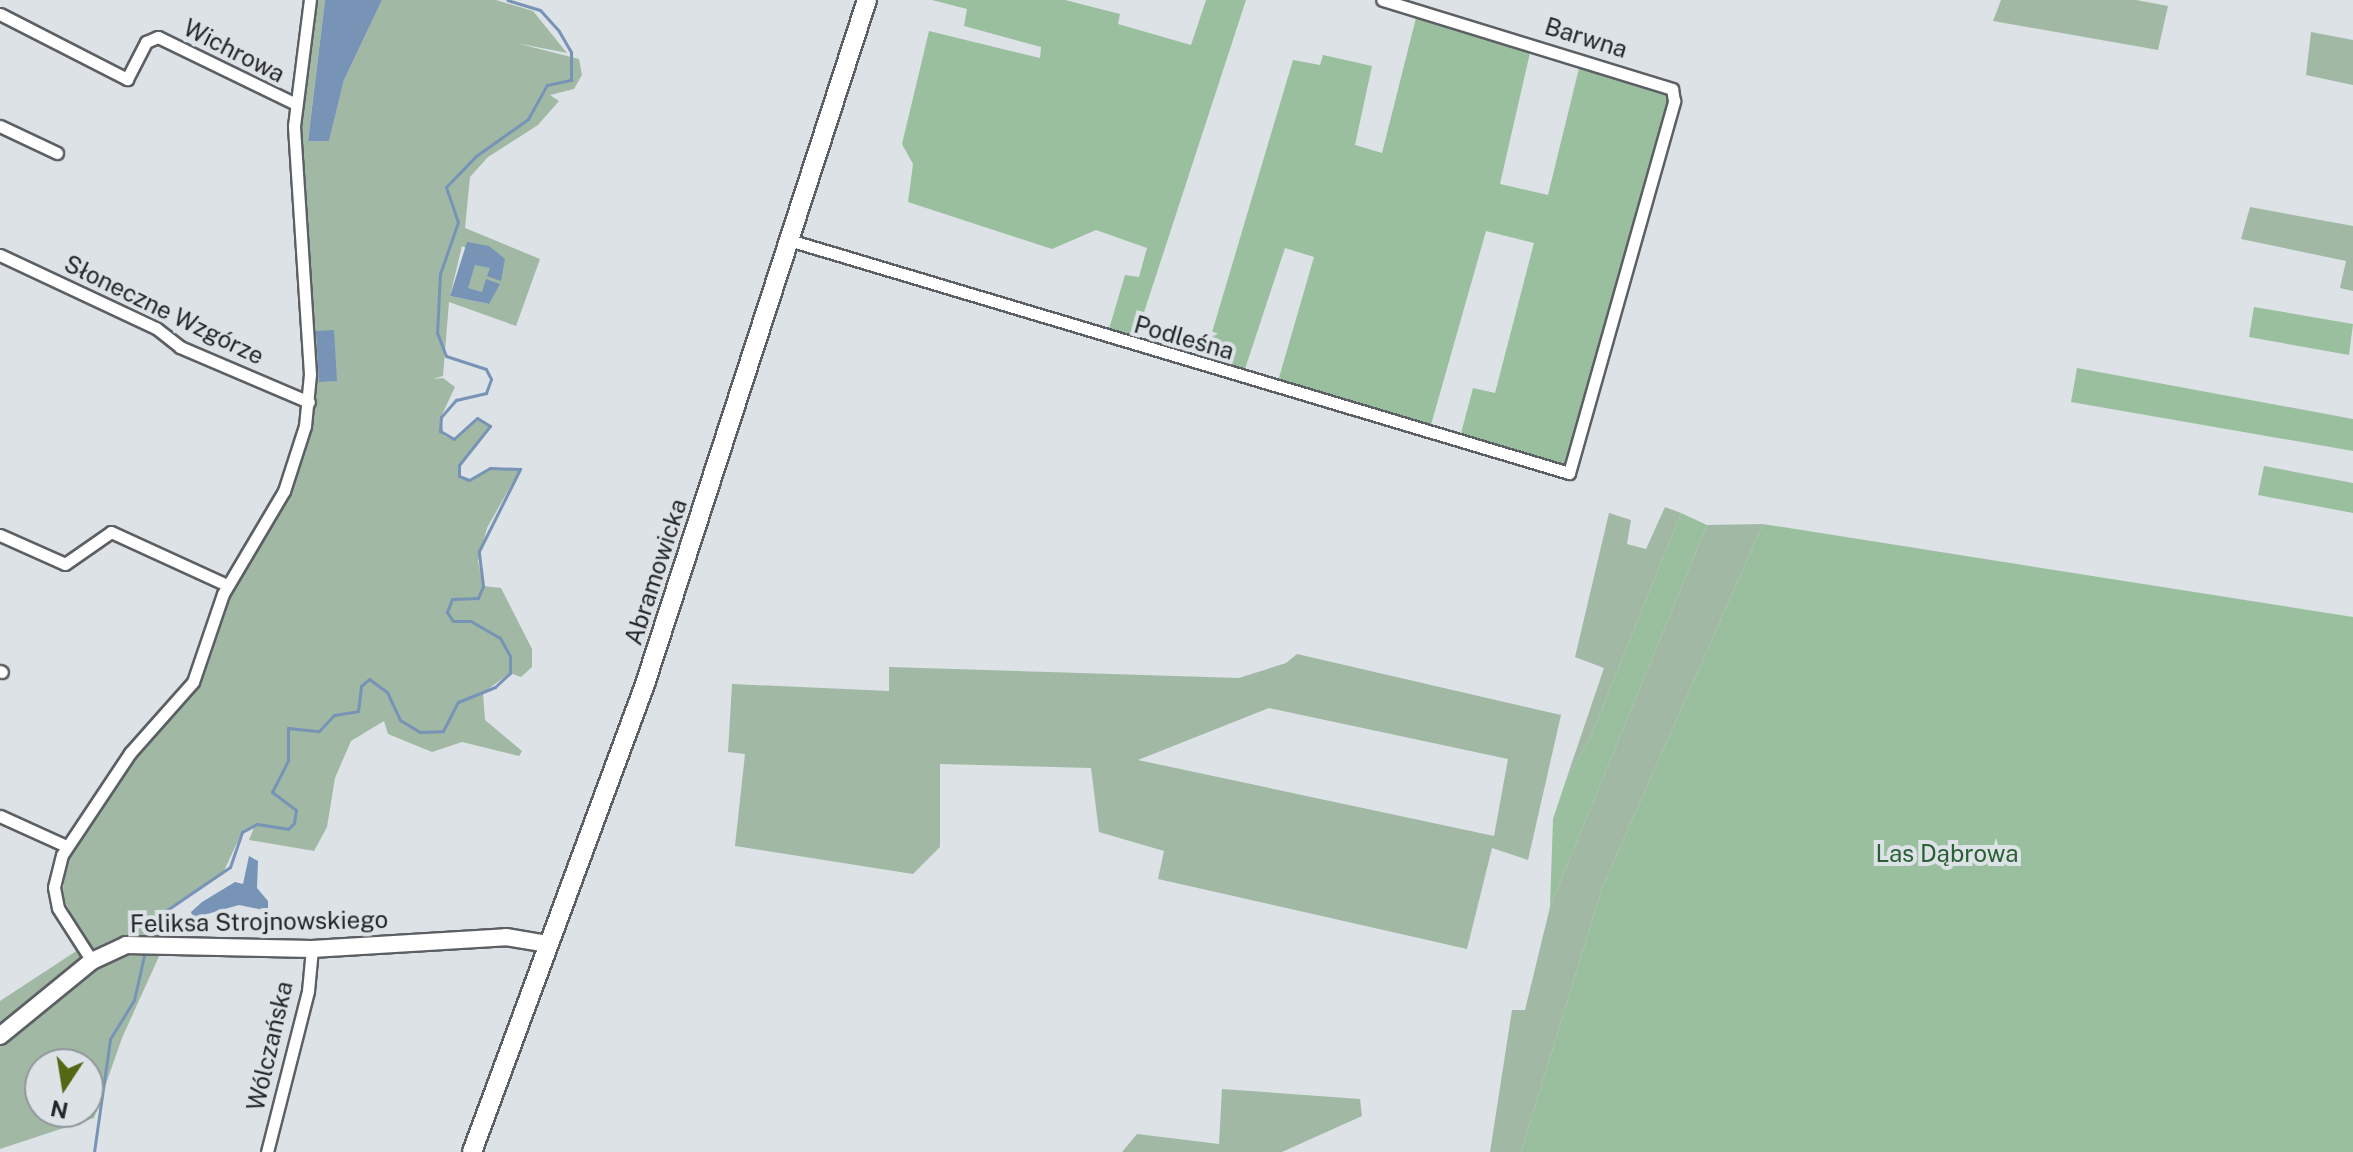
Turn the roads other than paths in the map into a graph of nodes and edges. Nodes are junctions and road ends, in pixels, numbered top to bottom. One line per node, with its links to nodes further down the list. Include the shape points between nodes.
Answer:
1 (310, 0): 5 (street)
2 (867, 0): 8 (main road, Abramowicka)
3 (1382, 0): 11 (street, Barwna, via 1672,89 1674,101)
4 (0, 14): 5 (street, Wichrowa, via 127,79 146,42 158,37)
5 (296, 104): 10 (street)
6 (0, 126): 7 (street)
7 (57, 153)
8 (789, 240): 11 (street, Podleśna); 16 (main road, Abramowicka, via 645,684)
9 (0, 255): 10 (street, Słoneczne Wzgórze, via 156,328 180,347)
10 (309, 402): 13 (street, via 288,483)
11 (1569, 473)
12 (0, 535): 13 (street, via 65,564 111,532)
13 (227, 585): 15 (street, via 193,682 130,753)
14 (0, 816): 15 (street)
15 (66, 846): 18 (street, via 55,875 56,900 65,924)
16 (548, 944): 17 (street, Feliksa Strojnowskiego, via 506,937); 21 (main road, Abramowicka)
17 (312, 949): 18 (street, Feliksa Strojnowskiego, via 134,945); 20 (street, Wólczańska, via 308,991)
18 (92, 961): 19 (street, Feliksa Strojnowskiego)
19 (0, 1036)
20 (267, 1152)
21 (472, 1152)

